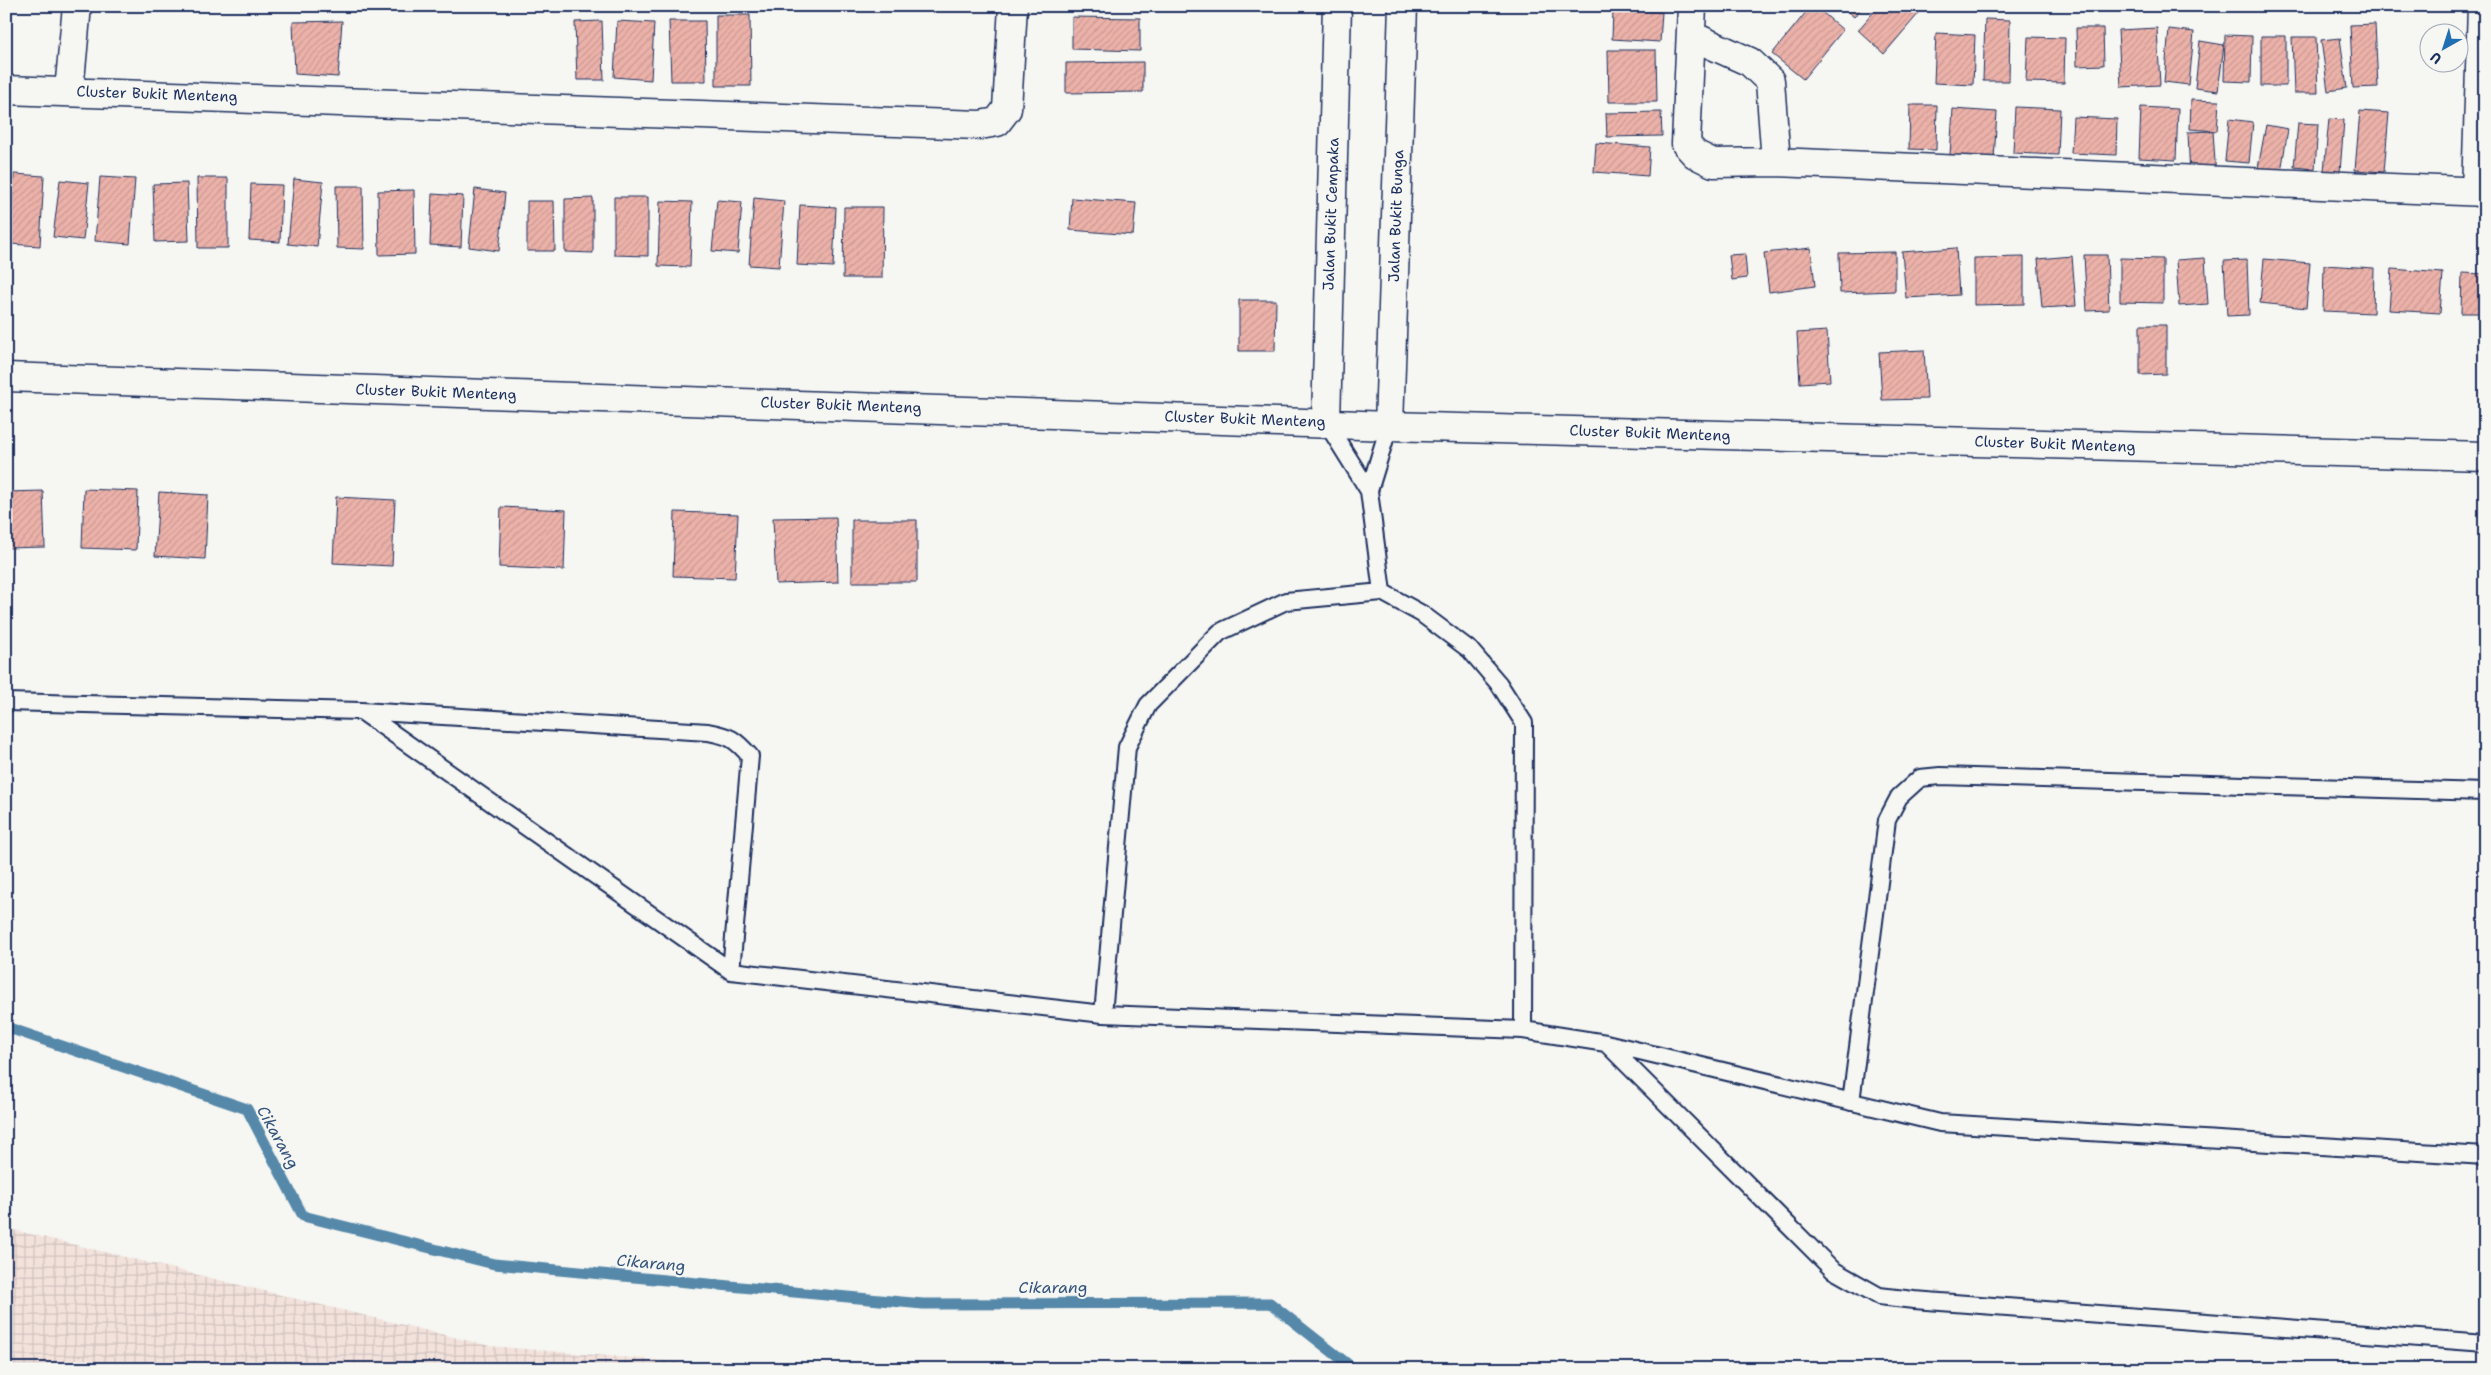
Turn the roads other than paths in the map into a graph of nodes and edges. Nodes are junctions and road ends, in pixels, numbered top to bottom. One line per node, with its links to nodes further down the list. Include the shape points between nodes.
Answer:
1 (77, 6): 9 (street)
2 (1013, 6): 9 (street, Cluster Bukit Menteng, via 1007,109 997,122 980,125)
3 (1337, 6): 13 (street, Jalan Bukit Cempaka)
4 (1403, 6): 14 (street, Jalan Bukit Bunga)
5 (1692, 6): 7 (street)
6 (2482, 6): 11 (street)
7 (1692, 36): 10 (street, via 1750,62 1770,81); 10 (street, via 1686,144 1695,154 1713,163)
8 (6, 90): 9 (street, Cluster Bukit Menteng)
9 (69, 91)
10 (1776, 162): 11 (street)
11 (2480, 192)
12 (6, 377): 13 (street, Cluster Bukit Menteng)
13 (1326, 422): 14 (street, Cluster Bukit Menteng); 16 (lane)
14 (1389, 426): 15 (street, Cluster Bukit Menteng); 16 (lane)
15 (2485, 456)
16 (1369, 491): 17 (lane)
17 (1382, 592): 22 (lane, via 1286,601 1220,632 1148,705 1127,747); 23 (lane, via 1422,614 1470,650 1499,684 1524,723)
18 (6, 702): 19 (lane)
19 (361, 711): 21 (lane); 21 (lane, via 708,732 729,736 750,756)
20 (2485, 792): 25 (lane, via 1920,778 1899,797 1887,820)
21 (732, 971): 22 (lane)
22 (1103, 1014): 23 (lane)
23 (1523, 1030): 24 (lane)
24 (1606, 1043): 25 (lane); 27 (lane, via 1833,1270 1879,1296)
25 (1851, 1102): 26 (lane, via 1940,1123)
26 (2485, 1156)
27 (2485, 1343)

